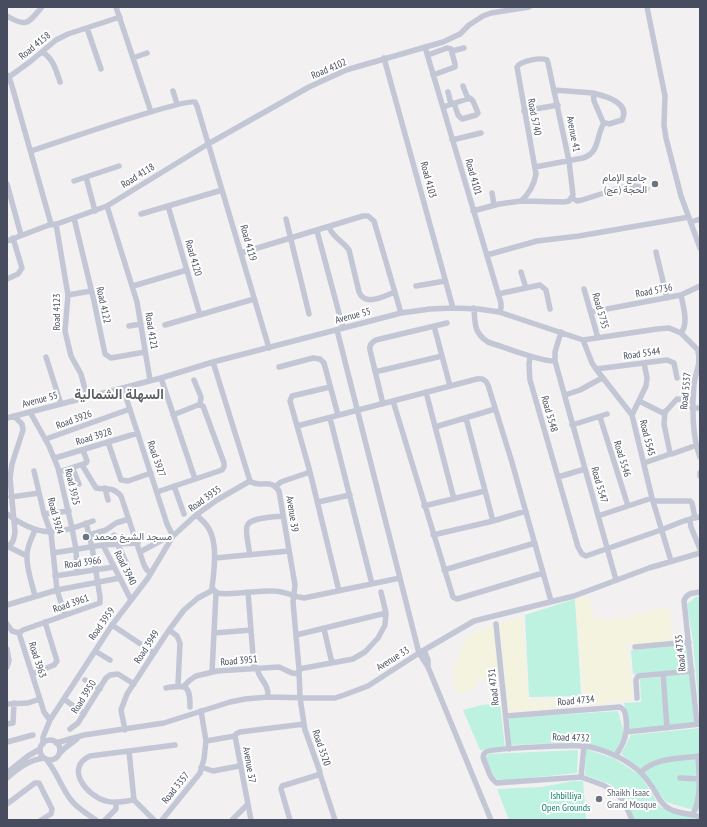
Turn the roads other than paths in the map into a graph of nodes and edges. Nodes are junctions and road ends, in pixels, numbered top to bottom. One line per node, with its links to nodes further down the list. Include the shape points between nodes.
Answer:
1 (42, 7): 5 (street, via 26,22 19,23)
2 (116, 7): 6 (street)
3 (530, 7): 8 (street, Road 4102, via 491,13 469,25 460,34 443,42)
4 (647, 7): 58 (street, via 665,96 666,138 681,196)
5 (7, 16)
6 (120, 17): 7 (street, Road 4158); 14 (street)
7 (87, 28): 10 (street, Road 4158, via 62,36); 16 (street)
8 (425, 46): 13 (street, Road 4101); 15 (street, Road 4102)
9 (464, 48): 11 (street)
10 (42, 52): 19 (street, Road 4158); 20 (street, via 50,58)
11 (452, 52): 13 (street, via 447,48); 18 (street, via 456,65 454,68)
12 (147, 53): 14 (street)
13 (428, 55): 18 (street, Road 4101)
14 (133, 58): 33 (street)
15 (384, 58): 37 (street, Road 4102, via 346,70 309,87); 73 (street, Road 4103)
16 (101, 69)
17 (517, 71): 23 (street, Avenue 41, via 517,65 522,62 546,59); 32 (street, Road 5740)
18 (433, 75): 31 (street, Road 4101)
19 (8, 76): 22 (street, Road 4123)
20 (60, 82)
21 (463, 86): 27 (street)
22 (9, 87): 38 (street, Road 4123)
23 (554, 90): 26 (street); 30 (street, Avenue 41)
24 (173, 91): 28 (street)
25 (448, 92): 29 (street)
26 (593, 93): 34 (street); 34 (street, via 614,100 623,112 620,121)
27 (468, 99): 29 (street); 29 (street, via 474,101 478,113 476,115 462,119)
28 (177, 104): 33 (street); 37 (street, via 193,100 197,104)
29 (453, 104): 31 (street)
30 (558, 105): 32 (street); 39 (street, Avenue 41)
31 (443, 107): 36 (street, Road 4101)
32 (524, 111): 41 (street, Road 5740)
33 (151, 112): 38 (street)
34 (604, 123): 39 (street, via 593,152 586,157)
35 (481, 133): 36 (street)
36 (452, 140): 53 (street, Road 4101)
37 (208, 144): 46 (street, Road 4119); 51 (street, Road 4118)
38 (31, 152): 60 (street, Road 4123)
39 (569, 161): 41 (street); 48 (street, Avenue 41, via 574,190)
40 (119, 166): 42 (street)
41 (535, 167): 49 (street, via 533,184)
42 (86, 177): 43 (street); 54 (street)
43 (74, 181)
44 (7, 184): 63 (street)
45 (647, 189): 48 (street, via 629,186 582,200)
46 (222, 190): 52 (street); 68 (street, Road 4119)
47 (492, 193): 50 (street)
48 (572, 198): 49 (street, via 564,202)
49 (522, 201): 50 (street)
50 (494, 205): 53 (street)
51 (107, 206): 54 (street, Road 4118); 74 (street, Road 4121)
52 (168, 206): 55 (street); 70 (street, Road 4120)
53 (473, 210): 69 (street, Road 4101)
54 (95, 211): 56 (street, Road 4118)
55 (141, 214)
56 (74, 218): 60 (street); 79 (street, Road 4122)
57 (286, 219): 65 (street)
58 (690, 219): 59 (street); 66 (street); 69 (street, via 537,241)
59 (700, 219)
60 (53, 224): 63 (street); 82 (street, Road 4123)
61 (329, 227): 62 (street); 80 (street, via 333,235 349,250 358,292 362,298 371,300); 80 (street, via 366,216 373,219)
62 (317, 231): 65 (street); 99 (street)
63 (21, 235): 64 (street)
64 (10, 239): 72 (street, via 22,268 18,274)
65 (291, 239): 68 (street); 92 (street)
66 (700, 248)
67 (656, 252): 84 (street)
68 (241, 253): 85 (street, Road 4119)
69 (487, 255): 81 (street, Road 4101)
70 (187, 270): 74 (street); 93 (street, Road 4120)
71 (521, 272): 77 (street)
72 (7, 279)
73 (446, 282): 75 (street); 86 (street, Road 4103)
74 (133, 286): 95 (street, Road 4121)
75 (416, 286)
76 (700, 286): 83 (street)
77 (526, 288): 81 (street); 88 (street, via 538,285 544,287)
78 (584, 289): 90 (street, Road 5735)
79 (91, 290): 82 (street); 107 (street, Road 4122, via 106,355 113,357)
80 (395, 292): 91 (street)
81 (498, 294): 89 (street, Road 4101, via 501,308)
82 (68, 295): 127 (street, Road 4123, via 65,331 71,356 81,374)
83 (681, 295): 84 (street, Road 5736); 102 (street, Road 5736, via 686,321)
84 (667, 298): 90 (street, Road 5736)
85 (254, 299): 93 (street); 105 (street, Road 4119)
86 (453, 308): 87 (street, Avenue 55); 91 (street, Avenue 55)
87 (474, 308): 89 (street, Avenue 55); 109 (street, via 476,329 482,338)
88 (550, 309)
89 (499, 312): 101 (street, Avenue 55)
90 (591, 312): 103 (street, Road 5735)
91 (401, 313): 99 (street, Avenue 55)
92 (309, 314)
93 (200, 315): 96 (street)
94 (447, 323): 98 (street)
95 (141, 324): 97 (street); 107 (street, Road 4121)
96 (165, 325)
97 (129, 326)
98 (434, 326): 108 (street); 116 (street, via 373,342 370,348)
99 (343, 328): 100 (street, Avenue 55)
100 (337, 330): 105 (street, Avenue 55); 138 (street)
101 (563, 333): 104 (street, Avenue 55); 111 (street, Road 5547, via 555,352)
102 (681, 333): 103 (street, Avenue 55, via 669,328); 106 (street)
103 (598, 338): 104 (street, Avenue 55)
104 (583, 340): 115 (street, Road 5545)
105 (268, 348): 112 (street, Avenue 55)
106 (699, 351): 130 (street, Road 5537, via 700,363 695,377)
107 (145, 352): 120 (street, Road 4121)
108 (442, 356): 116 (street); 122 (street)
109 (530, 356): 111 (street); 171 (street, Road 5548, via 528,374)
110 (46, 357): 131 (street)
111 (555, 361): 126 (street, Road 5547)
112 (213, 362): 117 (street, Avenue 55); 174 (street)
113 (644, 363): 115 (street, Road 5544); 119 (street, Road 5544, via 670,360 675,365); 129 (street, via 647,382)
114 (280, 367): 123 (street, via 318,358 324,364)
115 (596, 370): 118 (street, Road 5545)
116 (375, 372): 132 (street)
117 (161, 378): 120 (street, Avenue 55); 142 (street)
118 (602, 378): 126 (street); 143 (street, Road 5545)
119 (677, 378)
120 (150, 380): 124 (street, Avenue 55)
121 (194, 380): 133 (street, via 200,396)
122 (450, 386): 125 (street); 137 (street, via 484,379)
123 (330, 387): 145 (street); 151 (street, via 291,397)
124 (123, 388): 127 (street, Avenue 55); 136 (street, Road 3927)
125 (426, 392): 128 (street); 152 (street)
126 (565, 395): 150 (street, Road 5547)
127 (87, 397): 131 (street, Avenue 55)
128 (393, 401): 132 (street); 188 (street)
129 (639, 401): 140 (street); 143 (street)
130 (693, 401): 134 (street, Road 5537); 140 (street, via 677,399)
131 (61, 404): 139 (street, Avenue 55)
132 (383, 404): 138 (street)
133 (200, 405): 142 (street); 173 (street, via 204,408 224,465 222,470)
134 (692, 408): 135 (street); 156 (street, Road 5537)
135 (700, 408)
136 (130, 409): 153 (street, Road 3927); 154 (street, Road 3926)
137 (495, 409): 149 (street); 191 (street)
138 (357, 410): 145 (street); 239 (street)
139 (30, 412): 144 (street, Avenue 55); 154 (street, Road 3925)
140 (665, 412): 158 (street, via 664,424)
141 (608, 414): 146 (street)
142 (173, 415): 173 (street)
143 (632, 415): 161 (street, Road 5545)
144 (14, 416): 147 (street, Avenue 55); 172 (street, via 22,424 23,433)
145 (338, 416): 148 (street)
146 (600, 417): 150 (street); 189 (street, Road 5546)
147 (7, 418)
148 (330, 418): 151 (street); 182 (street)
149 (466, 418): 152 (street); 181 (street)
150 (572, 425): 164 (street, Road 5547)
151 (297, 426): 167 (street)
152 (435, 427): 183 (street)
153 (138, 433): 155 (street, Road 3928); 168 (street, Road 3927)
154 (46, 439): 160 (street, Road 3925)
155 (108, 442): 157 (street, Road 3928); 168 (street, via 121,480 128,481)
156 (697, 445): 158 (street); 159 (street, Road 5537)
157 (83, 450): 160 (street, Road 3928); 162 (street, via 87,461)
158 (670, 454): 161 (street)
159 (700, 457)
160 (55, 458): 166 (street, Road 3925)
161 (644, 463): 186 (street, Road 5545)
162 (82, 465): 163 (street); 178 (street, via 96,488)
163 (73, 468): 166 (street); 175 (street)
164 (585, 469): 171 (street); 197 (street, Road 5547)
165 (34, 471): 179 (street, Road 3924)
166 (59, 472): 190 (street, Road 3925)
167 (310, 472): 177 (street); 187 (street)
168 (151, 473): 180 (street, Road 3927)
169 (700, 473): 170 (street)
170 (700, 476)
171 (558, 477): 220 (street, Road 5548, via 582,554 586,556)
172 (8, 478): 184 (street)
173 (195, 479): 176 (street)
174 (250, 481): 177 (street, Avenue 39, via 254,484); 195 (street, Road 3935)
175 (79, 484)
176 (174, 486): 180 (street); 194 (street)
177 (276, 486): 196 (street, Avenue 39)
178 (105, 488): 185 (street); 200 (street, via 117,491 121,496)
179 (40, 492): 184 (street); 193 (street, Road 3924)
180 (157, 492): 211 (street, Road 3927)
181 (485, 492): 183 (street); 202 (street)
182 (350, 495): 187 (street); 242 (street)
183 (454, 498): 188 (street)
184 (10, 499): 199 (street)
185 (108, 500)
186 (653, 500): 189 (street); 198 (street, via 690,501); 206 (street, Road 5545)
187 (318, 502): 244 (street)
188 (424, 506): 210 (street)
189 (628, 506): 197 (street)
190 (69, 511): 193 (street); 204 (street, Road 3925)
191 (526, 511): 202 (street); 214 (street)
192 (7, 514): 199 (street)
193 (44, 514): 207 (street, Road 3924)
194 (184, 514)
195 (196, 515): 211 (street, Road 3935); 228 (street, via 210,532)
196 (283, 516): 222 (street, Avenue 39); 226 (street, via 249,523 247,528)
197 (598, 516): 220 (street, Road 5547)
198 (695, 518): 206 (street); 221 (street, via 691,527)
199 (14, 519): 205 (street); 217 (street, via 14,539)
200 (129, 519): 208 (street); 215 (street)
201 (93, 521): 203 (street)
202 (493, 521): 210 (street)
203 (86, 524): 204 (street); 208 (street, Road 3961)
204 (72, 528): 207 (street); 219 (street, Road 3925)
205 (35, 530): 207 (street); 227 (street)
206 (661, 530): 220 (street); 229 (street, Road 5545)
207 (51, 533): 224 (street, Road 3924)
208 (89, 535): 218 (street, Road 3961)
209 (114, 535): 213 (street)
210 (433, 535): 232 (street)
211 (173, 536): 234 (street, Road 3959)
212 (162, 540): 223 (street)
213 (117, 543): 215 (street, Road 3940); 216 (street, Road 3940); 236 (street)
214 (535, 543): 232 (street); 235 (street)
215 (138, 544): 223 (street)
216 (103, 545): 218 (street, Road 3940); 230 (street, Road 3940)
217 (8, 547): 227 (street)
218 (92, 547): 219 (street, Road 3940); 231 (street, Road 3961)
219 (76, 549): 224 (street, Road 3940); 233 (street, Road 3925)
220 (607, 549): 240 (street, Road 5547)
221 (700, 549)
222 (289, 551): 226 (street); 250 (street, Avenue 39)
223 (140, 552): 234 (street, via 145,567)
224 (53, 553): 237 (street, Road 3924)
225 (700, 553): 229 (street, Avenue 33)
226 (250, 555): 228 (street)
227 (27, 556): 249 (street)
228 (215, 558): 245 (street, via 212,588)
229 (670, 561): 240 (street, Avenue 33)
230 (114, 567): 231 (street, Road 3966); 238 (street, Road 3940)
231 (96, 570): 233 (street, Road 3966); 241 (street, Road 3961)
232 (444, 570): 235 (street, via 452,596 457,599)
233 (76, 572): 237 (street, Road 3966)
234 (151, 573): 251 (street, Road 3959)
235 (543, 573): 252 (street)
236 (132, 575)
237 (55, 576): 243 (street, Road 3924)
238 (120, 578): 241 (street); 251 (street, Road 3940)
239 (400, 578): 242 (street, Road 3949); 271 (street)
240 (616, 580): 252 (street, Avenue 33)
241 (98, 582): 243 (street); 255 (street, Road 3961, via 100,603)
242 (372, 584): 244 (street, Road 3949)
243 (57, 590): 249 (street); 255 (street, Road 3924)
244 (339, 591): 250 (street, Road 3949, via 301,598)
245 (217, 592): 246 (street, Road 3949); 261 (street, Road 3949, via 203,595 188,606); 264 (street)
246 (248, 592): 250 (street, Road 3949, via 279,591); 262 (street)
247 (381, 592): 254 (street)
248 (700, 592): 266 (street, Road 4735, via 690,593 684,599)
249 (36, 596): 253 (street)
250 (294, 596): 265 (street, Avenue 39)
251 (131, 600): 259 (street, Road 3959)
252 (551, 601): 271 (street, Avenue 33, via 474,621)
253 (7, 605)
254 (386, 613): 260 (street); 273 (street, via 382,632 365,652 353,659)
255 (66, 615): 256 (street, Road 3961)
256 (45, 622): 263 (street, Road 3961); 279 (street, via 56,662)
257 (7, 624): 263 (street, Road 3963, via 12,631)
258 (496, 624): 296 (street, Road 4731)
259 (112, 625): 269 (street, Road 3959); 270 (street)
260 (324, 628): 265 (street); 273 (street)
261 (169, 630): 270 (street, Road 3949); 283 (street, via 177,636 180,643)
262 (251, 630): 264 (street); 275 (street)
263 (19, 633): 279 (street, Road 3963)
264 (214, 633): 278 (street)
265 (296, 635): 276 (street, Avenue 39)
266 (689, 642): 267 (street); 277 (street, Road 4735)
267 (635, 647)
268 (7, 649): 274 (street)
269 (95, 651): 272 (street); 290 (street, Road 3959)
270 (154, 652): 282 (street, Road 3949)
271 (422, 652): 287 (street, Avenue 33, via 357,691 334,698); 345 (street)
272 (110, 660)
273 (332, 663): 276 (street)
274 (7, 667)
275 (255, 668): 276 (street, Road 3951, via 279,667 292,673); 278 (street, Road 3951); 286 (street, via 267,686)
276 (299, 671): 287 (street, Avenue 39)
277 (692, 671): 280 (street); 300 (street, Road 4735)
278 (212, 672): 283 (street, Road 3951, via 196,676)
279 (32, 674): 289 (street, Road 3963)
280 (663, 674): 288 (street, via 638,676); 301 (street)
281 (85, 680): 285 (street)
282 (134, 684): 285 (street, Road 3950, via 118,674 112,674 106,678); 303 (street, Road 3949, via 121,710)
283 (181, 686): 284 (street); 293 (street, via 190,693)
284 (166, 688)
285 (100, 689): 295 (street, Road 3950)
286 (268, 697): 287 (street, Avenue 33); 294 (street, Avenue 33, via 230,702)
287 (300, 698): 299 (street, Road 3520)
288 (637, 698)
289 (40, 699): 291 (street, via 28,703); 297 (street, Road 3963)
290 (64, 699): 295 (street); 297 (street, Road 3959)
291 (14, 703): 292 (street); 298 (street, via 13,723)
292 (7, 704)
293 (190, 707)
294 (201, 711): 303 (street, Avenue 33, via 164,723); 308 (street, Road 3357)
295 (84, 714): 302 (street, Road 3950, via 77,725)
296 (506, 716): 304 (street, Road 4734, via 620,707 626,713); 314 (street, Road 4731)
297 (50, 720): 310 (street, via 48,735); 313 (street, Road 3959)
298 (7, 724)
299 (304, 724): 307 (street, Avenue 37, via 240,732); 325 (street, Road 3520)
300 (698, 724): 301 (street)
301 (667, 728): 304 (street)
302 (70, 729)
303 (125, 730): 306 (street, Avenue 33)
304 (626, 732): 317 (street, Road 4734)
305 (33, 735): 309 (street)
306 (84, 735): 310 (street, Avenue 33); 316 (street, Avenue 33)
307 (235, 736): 308 (street); 320 (street, Avenue 37)
308 (206, 741): 321 (street, Road 3357)
309 (7, 742)
310 (55, 742): 313 (street, via 48,741); 316 (street, via 59,748)
311 (175, 745): 315 (street)
312 (584, 746): 314 (street, Road 4732); 317 (street, Road 4732); 326 (street)
313 (42, 747): 319 (street); 324 (street)
314 (509, 749): 326 (street, Road 4732, via 488,750 483,756 492,779 497,783)
315 (129, 751): 330 (street); 331 (street, via 90,756 83,759 78,768 80,779 89,792 105,801)
316 (58, 755): 319 (street, via 52,760); 322 (street)
317 (616, 756): 323 (street, Road 4732)
318 (699, 756): 323 (street, via 660,761); 329 (street)
319 (45, 758): 322 (street); 327 (street, via 27,763)
320 (239, 766): 321 (street, Road 3357, via 213,771); 333 (street, Avenue 37)
321 (202, 767): 340 (street, Road 3357, via 200,773)
322 (56, 772): 337 (street, via 73,803)
323 (641, 772): 334 (street, Road 4732, via 664,806)
324 (7, 774)
325 (320, 774): 343 (street, Road 3520, via 282,786); 344 (street)
326 (581, 777): 346 (street, via 613,791 622,799)
327 (7, 778)
328 (680, 778): 329 (street)
329 (699, 779): 334 (street, via 698,802)
330 (134, 800): 331 (street); 339 (street)
331 (116, 802): 338 (street, via 116,809)
332 (7, 804): 336 (street, via 35,783 39,783 52,809 51,814)
333 (247, 804): 341 (street); 342 (street, Avenue 37)
334 (693, 814): 335 (street, Road 4732)
335 (700, 816)
336 (41, 820)
337 (96, 820)
338 (105, 820)
339 (154, 820)
340 (162, 820)
341 (232, 820)
342 (251, 820)
343 (290, 820)
344 (335, 820)
345 (491, 820)
346 (632, 820)

